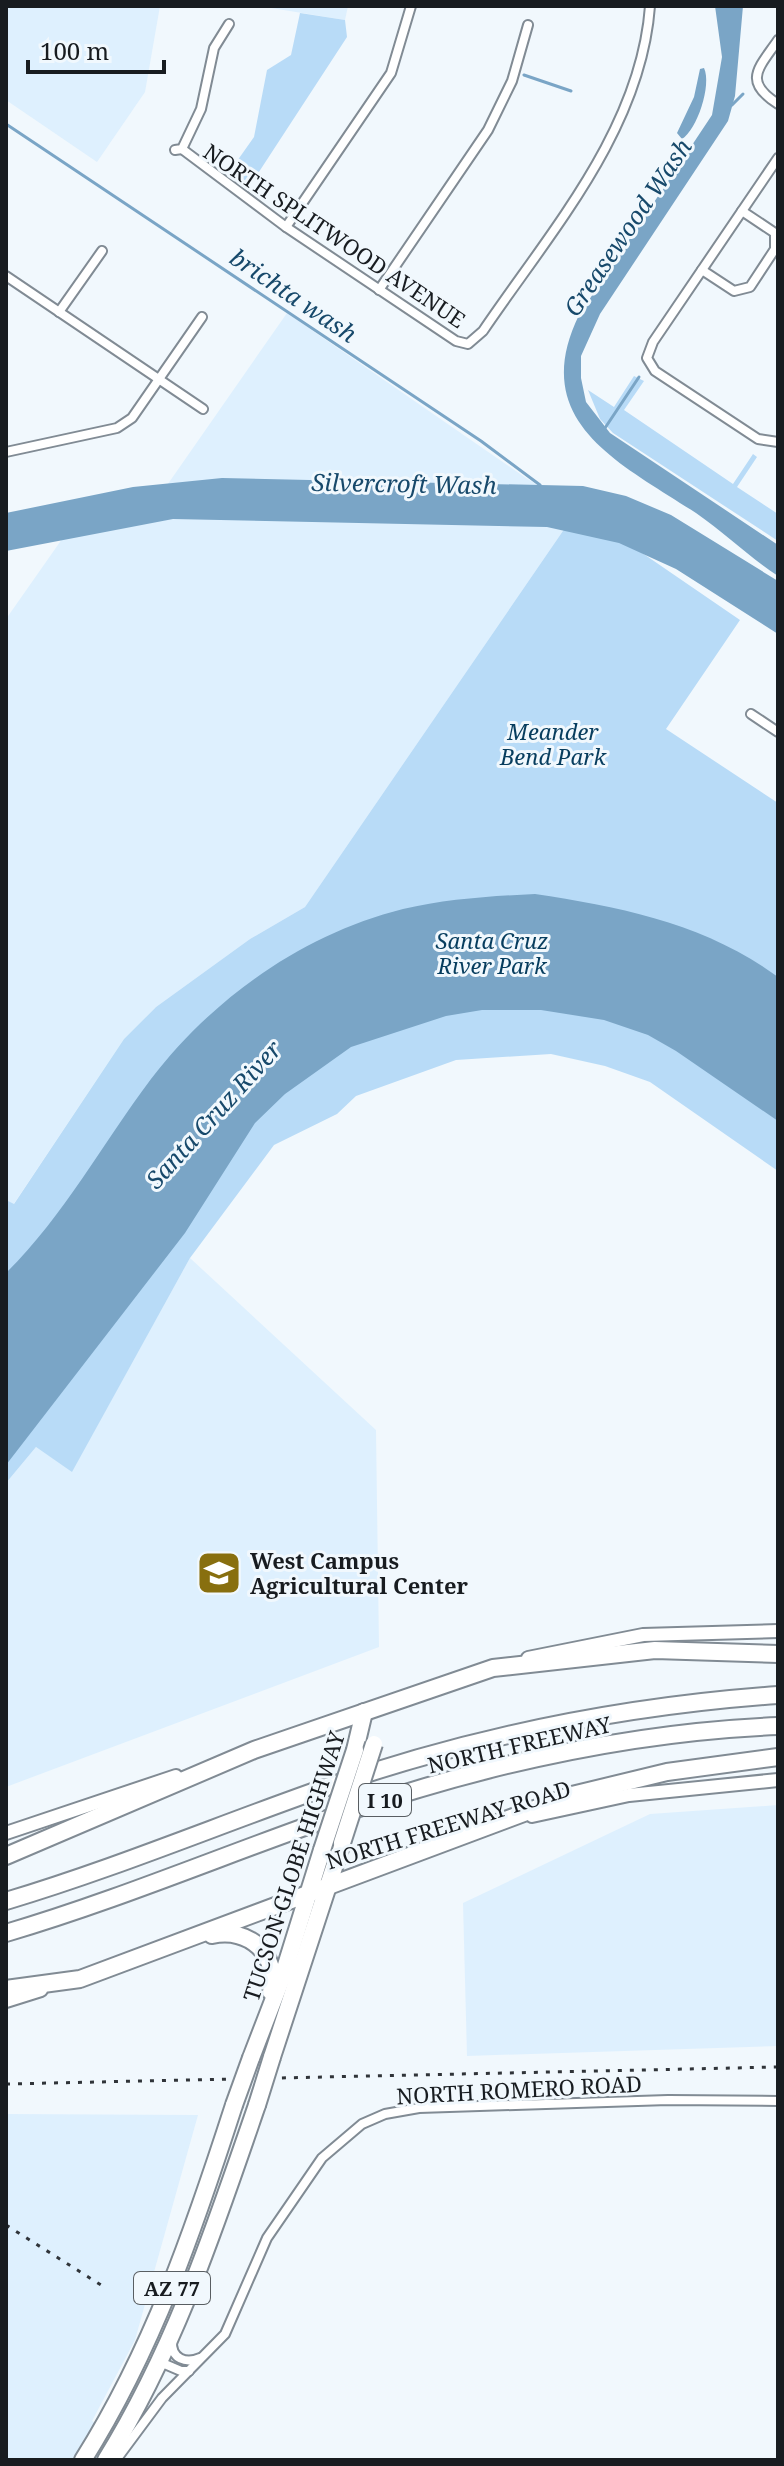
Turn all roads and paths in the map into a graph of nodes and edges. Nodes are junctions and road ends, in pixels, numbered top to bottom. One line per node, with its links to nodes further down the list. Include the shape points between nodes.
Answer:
1 (411, 6): 9 (street, via 391,73)
2 (650, 6): 13 (street, NORTH SPLITWOOD AVENUE, via 635,78 615,131 471,346)
3 (229, 24): 9 (street, NORTH SPLITWOOD AVENUE, via 214,48 201,109 178,150)
4 (528, 25): 13 (street, via 512,81 488,130)
5 (778, 40): 6 (street, via 756,82)
6 (778, 104)
7 (778, 158): 8 (street)
8 (742, 211): 11 (street); 11 (street, via 775,233 775,249 750,287 734,291)
9 (286, 227): 13 (street, NORTH SPLITWOOD AVENUE)
10 (102, 251): 14 (street)
11 (702, 270): 18 (street, via 644,358 655,371 758,439)
12 (6, 276): 14 (street)
13 (379, 290)
14 (59, 312): 16 (street)
15 (202, 317): 16 (street)
16 (161, 379): 17 (street); 19 (street, via 132,418 117,428)
17 (203, 409)
18 (776, 445)
19 (6, 452)
20 (751, 714): 21 (street)
21 (778, 732)
22 (778, 1631): 24 (main road, via 643,1635)
23 (778, 1654): 24 (highway, via 664,1649)
24 (493, 1668): 26 (highway)
25 (778, 1695): 36 (highway, NORTH FREEWAY / I 10, via 611,1714 451,1748)
26 (364, 1712): 28 (highway); 34 (highway, TUCSON-GLOBE HIGHWAY / AZ 77, bridge, via 374,1744); 35 (highway, TUCSON-GLOBE HIGHWAY / AZ 77, bridge)
27 (778, 1726): 37 (highway, NORTH FREEWAY / I 10, via 651,1738 465,1776 343,1813 147,1888)
28 (254, 1750): 32 (main road); 33 (highway)
29 (778, 1757): 31 (highway, via 616,1782)
30 (778, 1780): 31 (main road, NORTH FREEWAY ROAD, via 629,1795)
31 (483, 1831): 34 (highway, NORTH FREEWAY ROAD)
32 (6, 1833)
33 (6, 1856)
34 (328, 1884): 35 (highway, NORTH FREEWAY ROAD); 44 (highway, TUCSON-GLOBE HIGHWAY / AZ 77, bridge, via 210,2244)
35 (308, 1892): 38 (highway, NORTH FREEWAY ROAD); 42 (highway, TUCSON-GLOBE HIGHWAY / AZ 77)
36 (6, 1901)
37 (6, 1933)
38 (161, 1948): 39 (highway, NORTH FREEWAY ROAD); 42 (highway, via 224,1933 255,1942 268,1957 273,1977)
39 (80, 1979): 40 (highway); 41 (main road, NORTH FREEWAY ROAD)
40 (6, 1989)
41 (6, 2001)
42 (261, 2028): 48 (highway, TUCSON-GLOBE HIGHWAY / AZ 77, bridge, via 176,2278)
43 (778, 2101): 45 (street, NORTH ROMERO ROAD, via 398,2111 374,2118 341,2138 296,2195 258,2256 231,2324)
44 (177, 2323): 45 (street, via 171,2345 176,2356 188,2361); 46 (highway, TUCSON-GLOBE HIGHWAY / AZ 77)
45 (208, 2353): 47 (street, NORTH ROMERO ROAD)
46 (160, 2362): 47 (street); 48 (highway, via 146,2361); 50 (highway, TUCSON-GLOBE HIGHWAY / AZ 77)
47 (190, 2371): 53 (street, NORTH ROMERO ROAD, via 162,2398)
48 (129, 2378): 49 (highway, TUCSON-GLOBE HIGHWAY / AZ 77)
49 (112, 2411): 50 (highway); 51 (highway, TUCSON-GLOBE HIGHWAY / AZ 77)
50 (129, 2421): 52 (highway, TUCSON-GLOBE HIGHWAY / AZ 77)
51 (83, 2460)
52 (106, 2460)
53 (116, 2460)

